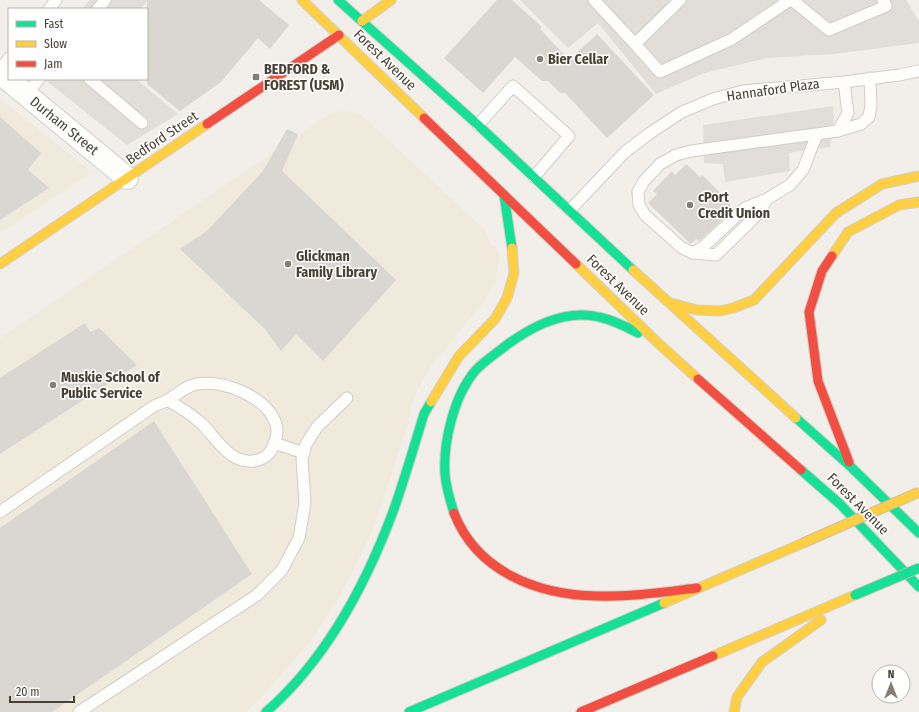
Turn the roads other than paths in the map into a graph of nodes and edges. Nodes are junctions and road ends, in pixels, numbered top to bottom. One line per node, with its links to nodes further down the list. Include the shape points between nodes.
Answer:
1 (56, 0): 10 (lane)
2 (105, 0): 11 (lane)
3 (302, 0): 13 (main road, Forest Avenue)
4 (338, 0): 12 (main road, Forest Avenue)
5 (391, 0): 12 (main road)
6 (594, 0): 14 (lane)
7 (680, 0): 14 (lane)
8 (791, 0): 9 (lane, via 829,30 886,6); 14 (lane, via 732,39 660,72)
9 (883, 0)
10 (50, 8)
11 (99, 8)
12 (362, 21): 13 (street); 24 (main road, Forest Avenue)
13 (339, 35): 29 (main road, Bedford Street); 30 (main road, Forest Avenue)
14 (635, 44)
15 (8, 59): 16 (lane)
16 (0, 69)
17 (919, 71): 18 (lane, Hannaford Plaza)
18 (870, 78): 21 (lane, Hannaford Plaza); 25 (lane, via 869,117 861,124)
19 (16, 80): 22 (street, Durham Street)
20 (91, 80): 23 (lane)
21 (844, 82): 25 (lane, via 848,113); 32 (lane, Hannaford Plaza, via 743,91 712,99 682,112 625,152)
22 (33, 87): 29 (street, Durham Street)
23 (142, 123)
24 (478, 125): 28 (main road, Forest Avenue); 28 (lane, via 513,86 569,136)
25 (838, 131): 26 (lane)
26 (817, 134): 26 (lane, via 676,155 660,164 644,181 638,192 640,204 645,215 682,248 693,253 745,208 790,185 803,170)
27 (919, 176): 34 (main road, via 882,184 836,213 754,300 720,311 697,310)
28 (534, 177): 32 (main road, Forest Avenue)
29 (127, 178): 33 (main road, Bedford Street)
30 (504, 195): 35 (main road, Forest Avenue); 49 (main road, via 514,273 507,298 495,319 460,356 424,414 394,509 352,604 316,659 282,698)
31 (919, 202): 40 (main road, via 899,204 848,232 822,271 809,312 818,381)
32 (570, 210): 34 (main road, Forest Avenue)
33 (0, 264)
34 (668, 302): 40 (main road, Forest Avenue)
35 (658, 343): 45 (main road, Forest Avenue, via 840,504); 46 (main road, via 612,320 578,314 543,322 517,337 473,374 460,396 448,428 444,448 448,497 459,526 474,547 493,565 539,588 565,594 617,596)
36 (347, 398): 39 (lane, via 317,427 306,444)
37 (167, 400): 38 (lane, via 185,409 229,454 240,460 253,461 265,457); 38 (lane, via 183,388 198,384 219,384 240,390 270,412 276,424); 42 (lane, via 154,406)
38 (274, 442): 39 (lane)
39 (304, 453): 48 (lane, via 303,517 299,538 282,570 257,595)
40 (851, 467): 43 (main road, Forest Avenue)
41 (919, 492): 46 (main road, bridge)
42 (0, 512)
43 (919, 533)
44 (919, 568): 47 (main road, bridge)
45 (919, 586)
46 (697, 588): 50 (main road)
47 (855, 595): 51 (main road); 52 (main road, via 762,662 737,697)
48 (78, 712)
49 (266, 712)
50 (409, 712)
51 (581, 712)
52 (734, 712)

